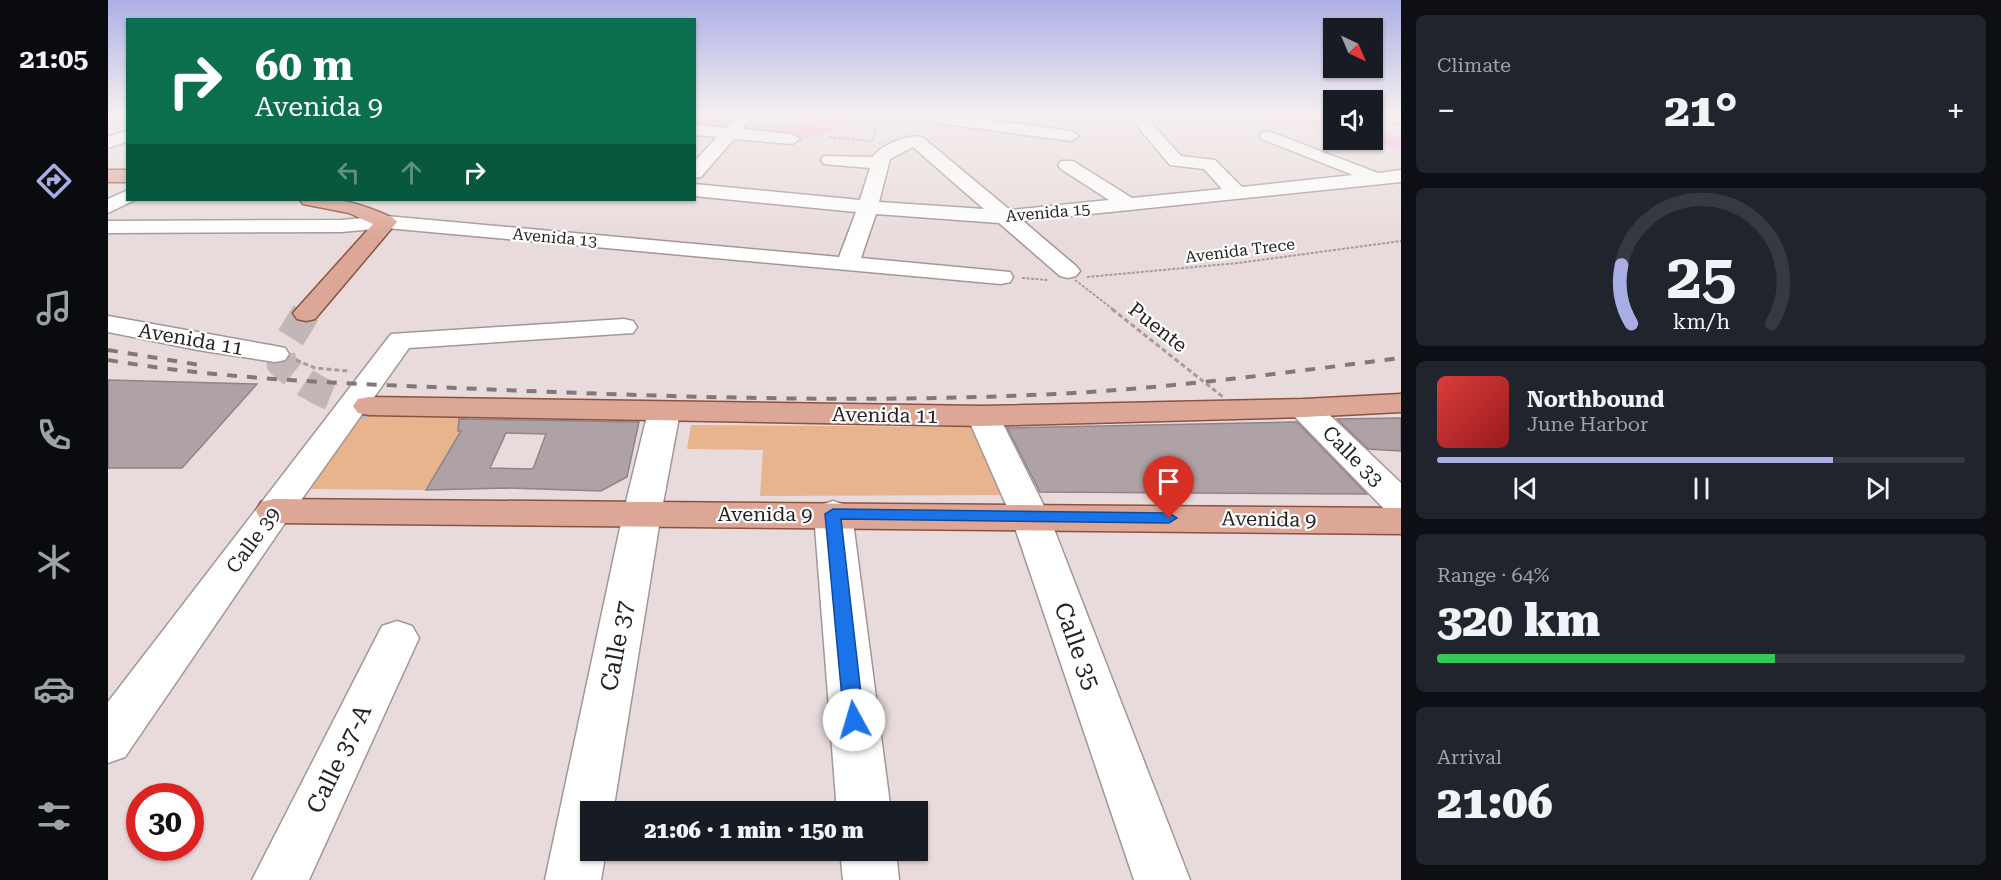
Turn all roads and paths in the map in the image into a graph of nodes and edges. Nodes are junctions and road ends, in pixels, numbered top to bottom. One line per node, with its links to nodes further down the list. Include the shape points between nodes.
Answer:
1 (882, 156): 6 (street)
2 (928, 156): 20 (street)
3 (1172, 156): 13 (street, via 1176,161 1209,164)
4 (1321, 156): 11 (street)
5 (830, 160): 6 (street)
6 (879, 163): 18 (street)
7 (1067, 165): 16 (street)
8 (108, 176): 9 (main road)
9 (126, 176)
10 (1401, 177): 11 (street, Avenida 15)
11 (1379, 178): 13 (street, Avenida 15)
12 (696, 190): 18 (street, Avenida 15)
13 (1236, 192): 16 (street, Avenida 15)
14 (126, 197): 17 (street)
15 (316, 201): 19 (main road)
16 (1128, 204): 20 (street, Avenida 15)
17 (108, 207)
18 (868, 207): 20 (street, Avenida 15); 23 (street)
19 (395, 215): 21 (street, Avenida 13, via 341,226); 23 (street, Avenida 13); 26 (main road)
20 (1005, 217): 24 (street)
21 (108, 227)
22 (1401, 241): 24 (path, Avenida Trece, via 1238,263 1107,277)
23 (848, 265): 25 (street, Avenida 13)
24 (1075, 276): 25 (path, Avenida Trece, via 1064,272 1066,276 1060,280); 31 (path, Puente, bridge)
25 (1001, 277)
26 (306, 313)
27 (108, 324): 29 (street, Avenida 11)
28 (624, 327): 30 (street, Calle 39, via 401,340)
29 (275, 354): 30 (path, via 320,369)
30 (377, 371): 38 (street, Calle 39)
31 (1223, 397)
32 (1401, 403): 34 (main road, Avenida 11)
33 (369, 406): 35 (main road, Avenida 11)
34 (1304, 408): 36 (main road, Avenida 11); 37 (street, Calle 33)
35 (664, 412): 36 (main road, Avenida 11); 39 (street, Calle 37)
36 (983, 416): 41 (street, Calle 35)
37 (1401, 504)
38 (274, 511): 39 (main road, Avenida 9); 44 (street, Calle 39)
39 (642, 514): 40 (main road, Avenida 9); 48 (street, Calle 37)
40 (833, 514): 41 (main road, Avenida 9); 45 (street)
41 (1030, 516): 42 (main road, Avenida 9); 50 (street, Calle 35)
42 (1401, 521)
43 (397, 638): 47 (street, Calle 37-A)
44 (108, 741)
45 (863, 801)
46 (869, 861): 49 (street)
47 (280, 880)
48 (573, 880)
49 (871, 880)
50 (1162, 880)

